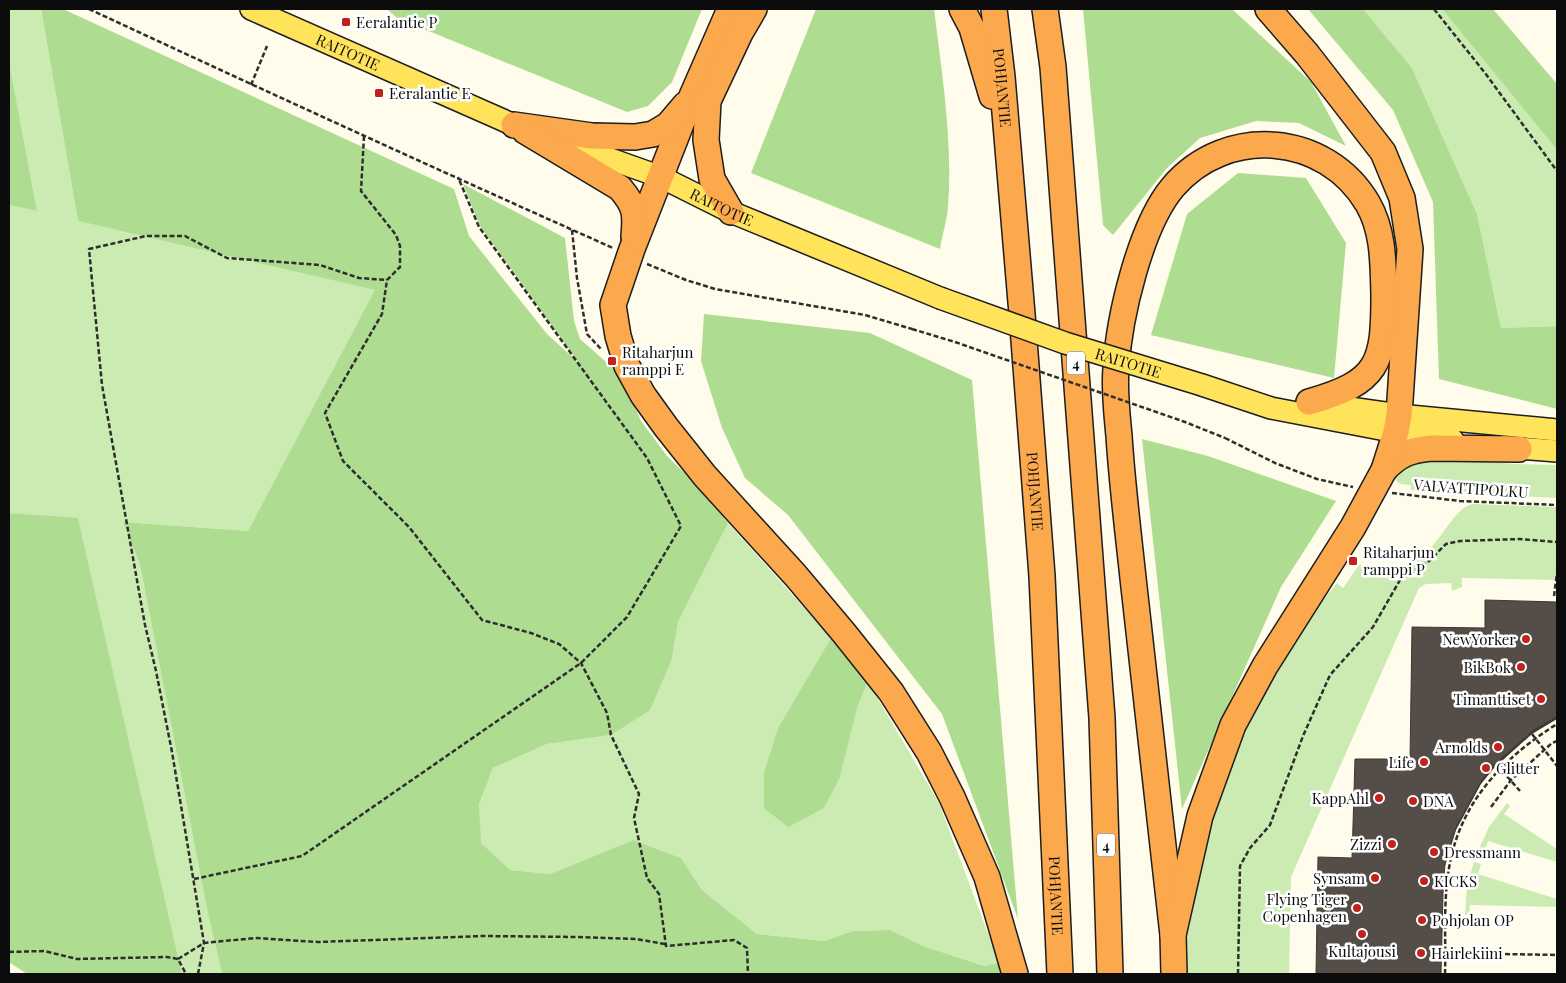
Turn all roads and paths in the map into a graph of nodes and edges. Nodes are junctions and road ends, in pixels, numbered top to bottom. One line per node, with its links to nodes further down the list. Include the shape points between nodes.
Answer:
1 (89, 9): 11 (path)
2 (251, 9): 13 (main road, RAITOTIE)
3 (730, 9): 12 (highway)
4 (754, 9): 19 (highway, via 708,101 706,140 712,179)
5 (962, 9): 15 (highway, via 972,28 986,72)
6 (994, 9): 15 (highway, POHJANTIE)
7 (1045, 9): 61 (highway, 4, via 1053,67 1102,718)
8 (1268, 9): 26 (highway, via 1383,152 1402,198 1410,249)
9 (1434, 9): 16 (path)
10 (267, 46): 11 (path)
11 (251, 85): 14 (path)
12 (692, 96): 13 (highway, via 668,125 653,134 635,137 592,136); 18 (highway)
13 (514, 125): 18 (main road, RAITOTIE); 21 (highway, via 620,188 635,209)
14 (364, 136): 17 (path); 22 (path, via 361,192 396,235 400,246 400,267)
15 (1010, 168): 60 (highway, POHJANTIE, via 1042,576)
16 (1557, 171)
17 (458, 177): 20 (path); 36 (path, via 478,227 647,458 681,526 627,618)
18 (661, 177): 19 (main road, RAITOTIE); 21 (highway)
19 (731, 212): 24 (main road, RAITOTIE, bridge, via 940,298 1066,343)
20 (572, 230): 21 (path); 23 (path, via 587,334)
21 (630, 254): 31 (path, bridge, via 686,280 715,289 865,315 955,342 1186,422 1317,479); 59 (highway, via 613,305 627,366 643,395 705,476 796,576 891,692 929,752 952,797 987,877)
22 (387, 280): 36 (path, via 382,314 325,413 343,461 409,527 482,620 560,644); 48 (path, via 359,278 320,265 227,258 185,236 146,236 89,249 102,385)
23 (606, 354)
24 (1202, 385): 25 (main road, RAITOTIE); 26 (main road, RAITOTIE, via 1271,408)
25 (1309, 402): 26 (main road, RAITOTIE); 49 (highway, via 1357,384 1378,357 1383,333 1383,270 1376,224 1369,206 1346,177 1305,151 1270,144 1220,152 1190,171 1170,190 1146,235 1125,309 1116,372 1121,465)
26 (1398, 424): 27 (main road, RAITOTIE); 28 (main road, RAITOTIE); 30 (highway)
27 (1557, 430)
28 (1519, 449): 29 (main road, RAITOTIE); 30 (highway, via 1417,449 1395,459)
29 (1557, 451)
30 (1388, 482): 32 (path, VALVATTIPOLKU, via 1460,501); 49 (highway, via 1353,527 1273,653 1232,725 1200,816)
31 (1354, 487)
32 (1557, 505)
33 (1557, 542): 63 (path, via 1519,539 1446,544 1429,561 1400,580 1373,627 1330,675 1270,824 1240,866)
34 (1557, 573): 35 (path)
35 (1554, 596)
36 (581, 663): 48 (path, via 302,856); 51 (path, via 607,712 610,735 640,794 634,818 647,878 660,894)
37 (1557, 724): 39 (path)
38 (1532, 734): 39 (path)
39 (1534, 738): 41 (path); 44 (path)
40 (1557, 740): 41 (path)
41 (1544, 750): 43 (path); 45 (path)
42 (1497, 765): 44 (path)
43 (1557, 766)
44 (1500, 768): 45 (path); 53 (path, via 1484,786 1459,831 1449,867)
45 (1511, 780): 46 (path); 47 (path)
46 (1520, 791)
47 (1491, 807)
48 (194, 880): 50 (path)
49 (1173, 935): 62 (highway)
50 (204, 943): 51 (path, via 255,938 318,942 483,936 636,939); 55 (path); 57 (path)
51 (665, 944): 58 (path, via 734,940 747,948)
52 (9, 952): 55 (path, via 44,951 77,959 167,957)
53 (1445, 953): 54 (path); 64 (path)
54 (1557, 955)
55 (178, 960): 56 (path)
56 (186, 974)
57 (198, 974)
58 (748, 974)
59 (1015, 974)
60 (1060, 974)
61 (1110, 974)
62 (1174, 974)
63 (1238, 974)
64 (1445, 974)

